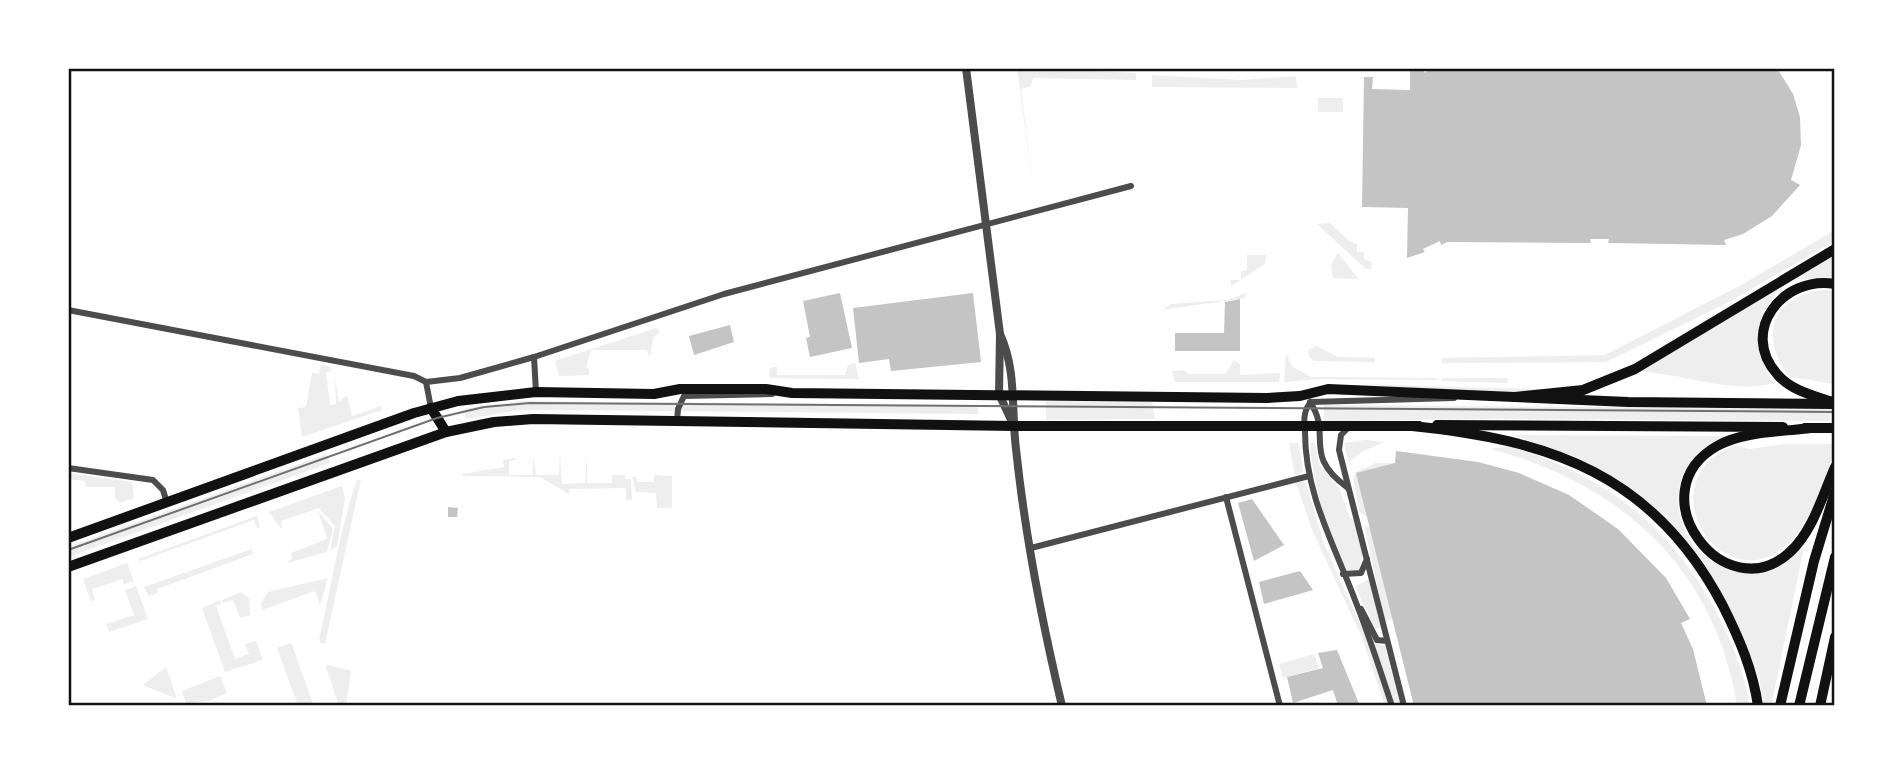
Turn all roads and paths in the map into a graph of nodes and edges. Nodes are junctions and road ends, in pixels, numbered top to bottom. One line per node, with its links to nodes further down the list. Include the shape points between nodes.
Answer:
1 (966, 68): 3 (street)
2 (1131, 186): 3 (street)
3 (987, 225): 7 (street); 8 (street, via 724,294)
4 (1835, 249): 16 (highway, via 1635,369 1567,393)
5 (1835, 284): 18 (highway, via 1805,283 1785,294 1770,313 1764,336 1769,361 1779,377)
6 (68, 310): 9 (street, via 414,376)
7 (1000, 334): 12 (street); 13 (street, via 1007,348)
8 (534, 357): 9 (street); 10 (street)
9 (426, 382): 19 (street)
10 (536, 392): 11 (main road, via 654,394 680,388); 19 (main road)
11 (792, 393): 12 (main road); 20 (street, via 684,396)
12 (999, 394): 13 (main road); 21 (street)
13 (1014, 394): 14 (main road); 21 (street)
14 (1300, 396): 15 (main road, via 1328,389); 17 (street)
15 (1473, 397): 16 (main road); 17 (street)
16 (1515, 397): 18 (main road)
17 (1311, 402): 22 (street); 23 (street)
18 (1835, 404)
19 (431, 408): 28 (main road); 35 (main road)
20 (677, 421): 21 (main road); 28 (main road, via 533,419)
21 (1014, 426): 22 (main road); 37 (street)
22 (1304, 426): 23 (main road); 31 (street)
23 (1318, 426): 24 (main road); 32 (street, via 1322,462)
24 (1350, 426): 25 (main road); 32 (street, via 1338,443)
25 (1412, 426): 26 (main road); 49 (highway, via 1485,434 1536,447 1594,471 1640,502 1680,540 1714,590 1744,649)
26 (1811, 428): 27 (main road); 29 (highway, via 1728,441 1699,461 1685,495 1687,521 1695,538 1709,553 1732,565 1755,567 1779,559 1806,530)
27 (1835, 428)
28 (446, 432): 40 (main road)
29 (1835, 467)
30 (68, 468): 35 (street, via 153,480)
31 (1309, 476): 34 (street); 41 (street)
32 (1348, 488): 38 (street)
33 (1835, 492): 50 (highway)
34 (1226, 497): 37 (street); 46 (street)
35 (167, 503): 36 (main road)
36 (68, 538)
37 (1031, 548): 45 (street)
38 (1367, 556): 41 (street, via 1361,573); 44 (street)
39 (1835, 557): 51 (highway)
40 (68, 567)
41 (1343, 574): 42 (street)
42 (1355, 598): 44 (street, via 1377,640); 47 (street)
43 (1835, 637): 52 (highway)
44 (1387, 641): 48 (street)
45 (1062, 706)
46 (1280, 706)
47 (1392, 706)
48 (1404, 706)
49 (1758, 706)
50 (1780, 706)
51 (1799, 706)
52 (1820, 706)

